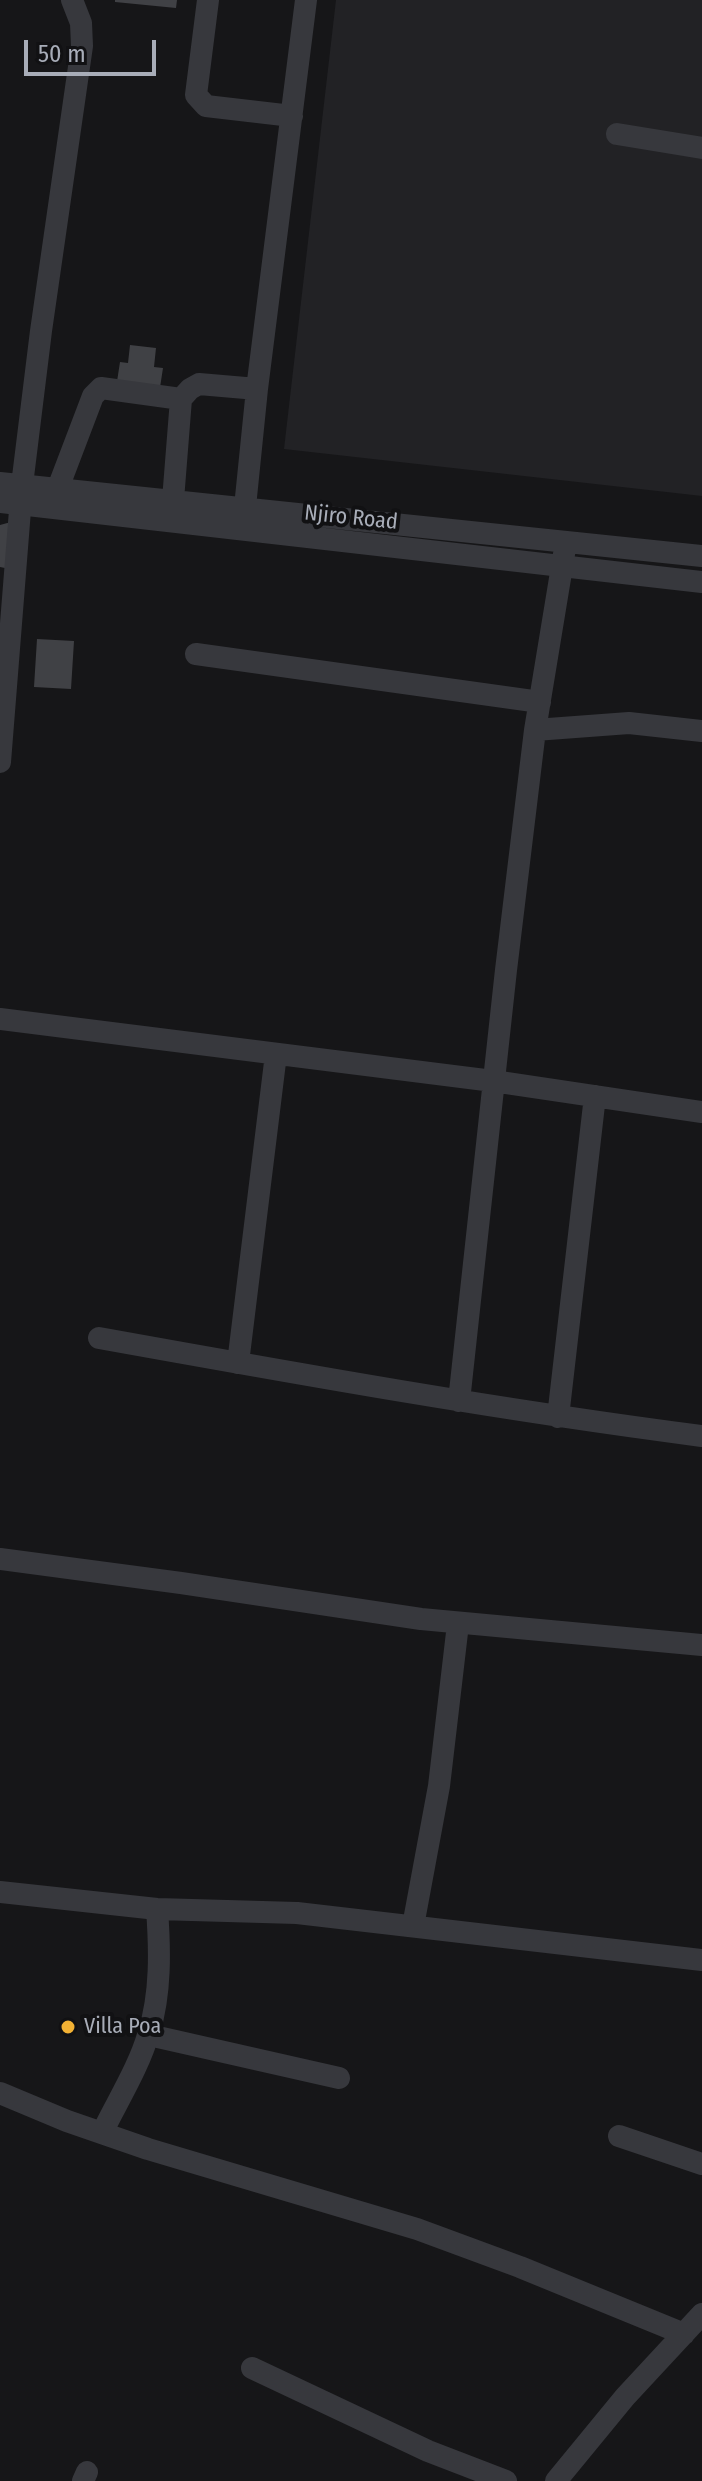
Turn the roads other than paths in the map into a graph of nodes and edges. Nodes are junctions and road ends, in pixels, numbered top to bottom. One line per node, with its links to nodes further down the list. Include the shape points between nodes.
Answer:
1 (72, 0): 10 (street, via 82,46 41,331)
2 (208, 0): 4 (street, via 196,95 200,102)
3 (306, 0): 4 (street)
4 (292, 116): 7 (street)
5 (617, 134): 6 (street)
6 (702, 148)
7 (257, 389): 8 (street, via 199,384); 12 (street)
8 (181, 399): 9 (street, via 101,388 93,396); 11 (street)
9 (58, 488): 10 (street, Njiro Road); 11 (street, Njiro Road)
10 (11, 493): 15 (street); 19 (street)
11 (173, 500): 12 (street, Njiro Road)
12 (245, 507): 13 (street, Njiro Road)
13 (566, 542): 14 (street, Njiro Road); 15 (street)
14 (702, 556)
15 (563, 565): 16 (street); 18 (street)
16 (702, 582)
17 (196, 654): 18 (street)
18 (540, 702): 20 (street)
19 (2, 705): 22 (street)
20 (535, 730): 21 (street, via 629,723); 25 (street)
21 (702, 731)
22 (0, 762)
23 (0, 1019): 24 (street)
24 (276, 1054): 25 (street); 29 (street)
25 (493, 1081): 26 (street); 30 (street)
26 (595, 1096): 27 (street); 31 (street)
27 (702, 1112)
28 (99, 1338): 29 (street)
29 (238, 1363): 30 (street)
30 (459, 1401): 31 (street)
31 (558, 1417): 32 (street)
32 (702, 1436)
33 (0, 1559): 34 (street)
34 (458, 1624): 35 (street); 38 (street, via 439,1786)
35 (702, 1645)
36 (0, 1892): 37 (street)
37 (157, 1909): 38 (street, via 297,1913); 40 (street, via 160,1949)
38 (413, 1926): 39 (street)
39 (702, 1960)
40 (149, 2035): 41 (street); 43 (street)
41 (339, 2078)
42 (0, 2093): 43 (street)
43 (102, 2133): 47 (street, via 417,2229)
44 (619, 2136): 45 (street)
45 (702, 2164)
46 (702, 2314): 47 (street)
47 (684, 2334): 50 (street)
48 (252, 2368): 49 (street, via 428,2451)
49 (506, 2481)
50 (556, 2481)

